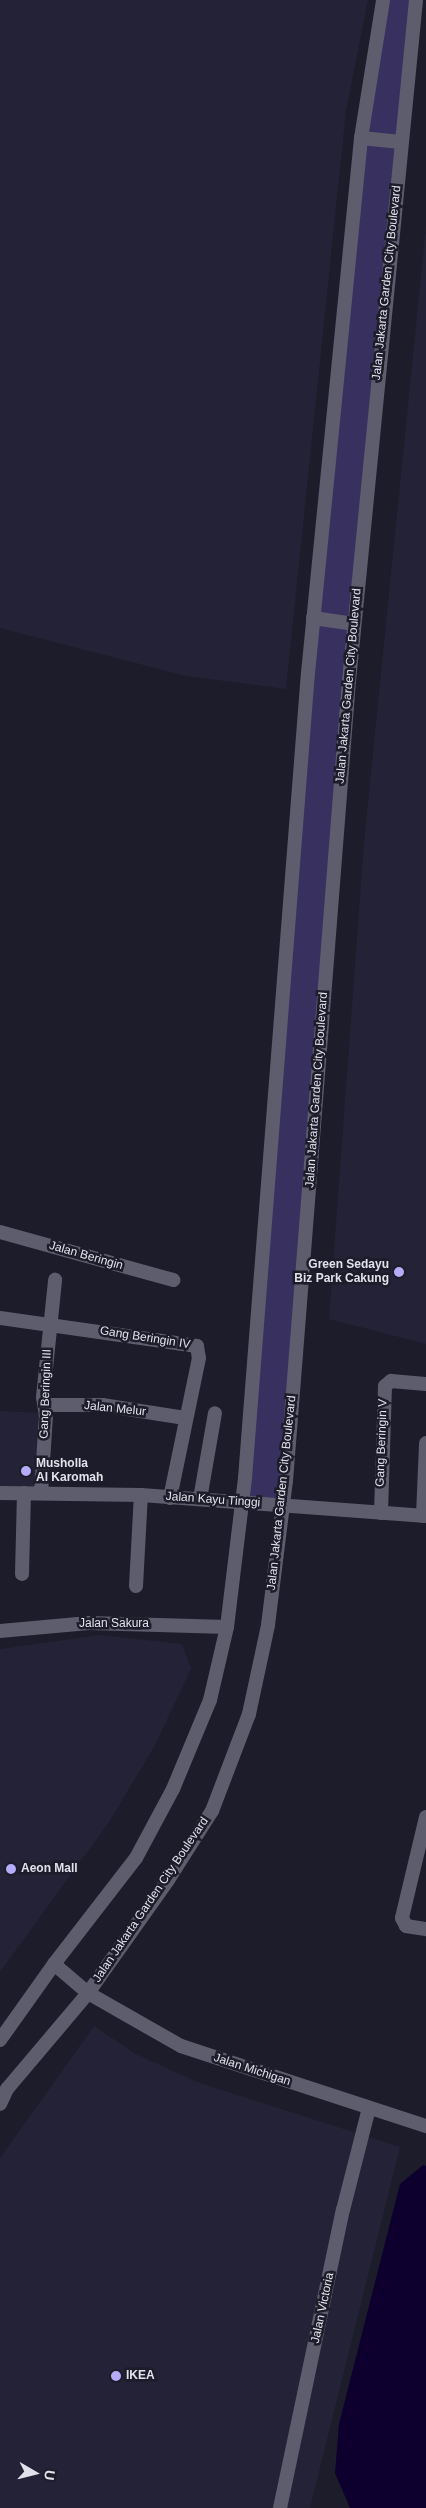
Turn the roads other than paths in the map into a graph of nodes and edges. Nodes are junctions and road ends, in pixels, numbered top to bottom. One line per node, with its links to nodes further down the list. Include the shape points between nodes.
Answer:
1 (383, 0): 3 (street)
2 (416, 0): 4 (street, Jalan Jakarta Garden City Boulevard)
3 (361, 138): 4 (street); 5 (street)
4 (401, 142): 6 (street, Jalan Jakarta Garden City Boulevard)
5 (313, 618): 6 (street); 27 (street, via 245,1478)
6 (354, 624): 32 (street, Jalan Jakarta Garden City Boulevard, via 286,1481 268,1625 249,1714 212,1811)
7 (0, 1232): 9 (street, Jalan Beringin)
8 (55, 1280): 11 (street, Gang Beringin III)
9 (173, 1280)
10 (0, 1318): 11 (street, Gang Beringin IV)
11 (49, 1324): 13 (street, Gang Beringin III); 15 (street, Gang Beringin IV, via 197,1346 199,1358)
12 (426, 1384): 23 (street, Gang Beringin V, via 391,1382 385,1386)
13 (45, 1405): 15 (street, Jalan Melur, via 102,1405); 19 (street, Gang Beringin III)
14 (216, 1412): 22 (street)
15 (185, 1418): 21 (street, Gang Beringin IV)
16 (426, 1442): 24 (street)
17 (0, 1493): 18 (street, Jalan Kayu Tinggi)
18 (24, 1493): 19 (street, Jalan Kayu Tinggi); 25 (street)
19 (41, 1493): 20 (street, Jalan Kayu Tinggi)
20 (141, 1495): 21 (street, Jalan Kayu Tinggi); 26 (street)
21 (170, 1498): 22 (street, Jalan Kayu Tinggi)
22 (200, 1499): 23 (street, Jalan Kayu Tinggi)
23 (381, 1513): 24 (street, Jalan Kayu Tinggi)
24 (424, 1516)
25 (22, 1574)
26 (136, 1586)
27 (227, 1627): 28 (street, Jalan Sakura, via 89,1623); 31 (street, via 210,1700 173,1789 136,1858)
28 (0, 1631)
29 (426, 1817): 30 (street, via 402,1918 406,1926)
30 (426, 1929)
31 (54, 1964): 32 (street, Jalan Michigan); 33 (street)
32 (88, 1993): 34 (street, Jalan Jakarta Garden City Boulevard, via 7,2089); 35 (street, Jalan Michigan, via 181,2046)
33 (0, 2040)
34 (0, 2104)
35 (368, 2108): 36 (street, Jalan Michigan); 37 (street, Jalan Victoria, via 343,2210)
36 (426, 2126)
37 (280, 2508)

